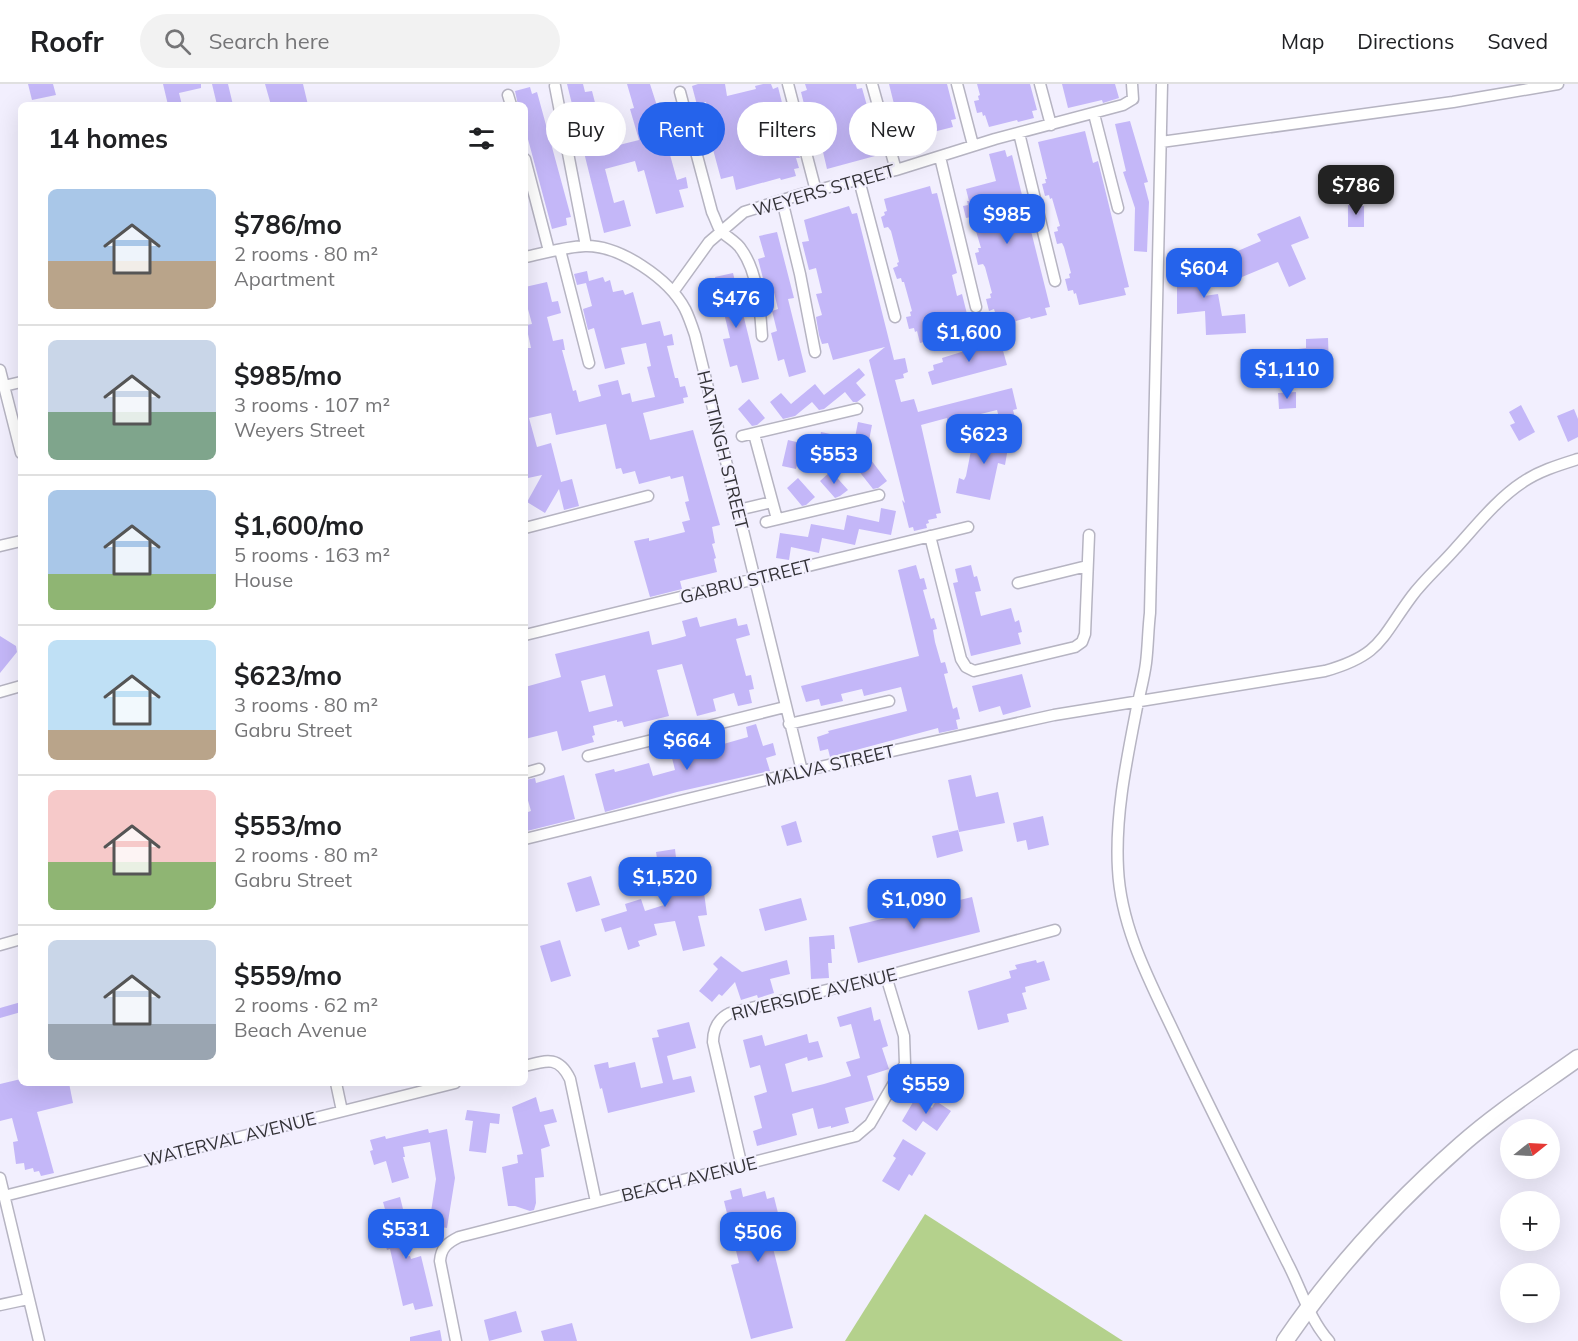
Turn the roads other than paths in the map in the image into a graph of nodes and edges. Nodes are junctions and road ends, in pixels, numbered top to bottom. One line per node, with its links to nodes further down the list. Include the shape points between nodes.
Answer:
1 (788, 84): 19 (street)
2 (872, 84): 17 (street)
3 (957, 84): 14 (street)
4 (1040, 84): 11 (street)
5 (1162, 84): 13 (street)
6 (1558, 84): 13 (street)
7 (555, 86): 23 (street)
8 (1133, 88): 10 (street, WEYERS STREET, via 1133,99 1124,105)
9 (680, 92): 22 (street, via 708,201)
10 (1094, 114): 11 (street, WEYERS STREET); 21 (street)
11 (1051, 125): 12 (street, WEYERS STREET)
12 (1019, 133): 14 (street, WEYERS STREET); 26 (street)
13 (1161, 142): 60 (street, via 1150,614)
14 (973, 145): 15 (street, WEYERS STREET)
15 (939, 157): 17 (street, WEYERS STREET); 28 (street)
16 (528, 169): 24 (street)
17 (896, 170): 18 (street, WEYERS STREET)
18 (859, 180): 19 (street, WEYERS STREET); 29 (street)
19 (816, 191): 20 (street, WEYERS STREET)
20 (782, 200): 22 (street, WEYERS STREET, via 744,212); 31 (street)
21 (1118, 208)
22 (721, 231): 27 (street, WEYERS STREET); 30 (street, via 734,240 748,262)
23 (586, 246): 24 (street, HATTINGH STREET); 27 (street, HATTINGH STREET, via 605,249 640,264)
24 (554, 251): 25 (street, HATTINGH STREET); 32 (street)
25 (528, 256)
26 (1055, 281)
27 (673, 292): 44 (street, HATTINGH STREET, via 695,335)
28 (976, 307)
29 (895, 316)
30 (762, 336)
31 (815, 352)
32 (589, 363)
33 (0, 370): 35 (street)
34 (18, 383): 35 (street)
35 (4, 386): 39 (street)
36 (857, 409): 37 (street)
37 (754, 434): 38 (street); 43 (street)
38 (742, 436)
39 (18, 441)
40 (1578, 459): 60 (street, MALVA STREET, via 1525,480 1500,501 1412,596 1382,640 1360,659 1325,671)
41 (879, 495): 45 (street)
42 (648, 496): 47 (street)
43 (772, 502): 44 (street); 45 (street)
44 (738, 510): 54 (street, HATTINGH STREET)
45 (777, 519): 46 (street)
46 (765, 522)
47 (528, 527)
48 (968, 527): 49 (street, GABRU STREET)
49 (930, 536): 53 (street, via 961,659 974,671 1075,647 1082,642); 54 (street, GABRU STREET)
50 (1089, 536): 53 (street)
51 (18, 541): 52 (street)
52 (0, 546)
53 (1087, 567): 55 (street)
54 (755, 579): 56 (street, GABRU STREET); 61 (street, HATTINGH STREET)
55 (1018, 583)
56 (528, 634)
57 (18, 687): 58 (street)
58 (0, 692)
59 (889, 701): 62 (street)
60 (1138, 702): 65 (street, MALVA STREET, via 1054,715); 83 (street, via 1119,829 1118,867 1126,921 1189,1064)
61 (785, 707): 62 (street, HATTINGH STREET); 63 (street)
62 (789, 724): 65 (street, HATTINGH STREET)
63 (588, 756)
64 (539, 769): 66 (street)
65 (802, 771): 67 (street, MALVA STREET)
66 (528, 772)
67 (528, 838)
68 (1055, 930): 71 (street, RIVERSIDE AVENUE)
69 (18, 940): 70 (street)
70 (0, 945)
71 (886, 976): 77 (street, BEACH AVENUE, via 904,1036 905,1064 870,1124 856,1136); 77 (street, RIVERSIDE AVENUE, via 730,1013 717,1024 713,1042)
72 (1578, 1058): 83 (street, via 1462,1144 1364,1239)
73 (528, 1065): 80 (street, via 549,1061 566,1070)
74 (337, 1086): 76 (street)
75 (443, 1086): 76 (street, WATERVAL AVENUE)
76 (342, 1111): 79 (street, WATERVAL AVENUE)
77 (742, 1167): 80 (street, BEACH AVENUE)
78 (0, 1178): 79 (street)
79 (4, 1196): 81 (street)
80 (596, 1202): 85 (street, BEACH AVENUE, via 445,1245 440,1261)
81 (28, 1299): 82 (street); 84 (street)
82 (0, 1305)
83 (1309, 1306): 86 (street); 87 (street, via 1313,1321)
84 (39, 1341)
85 (456, 1341)
86 (1285, 1341)
87 (1329, 1341)

